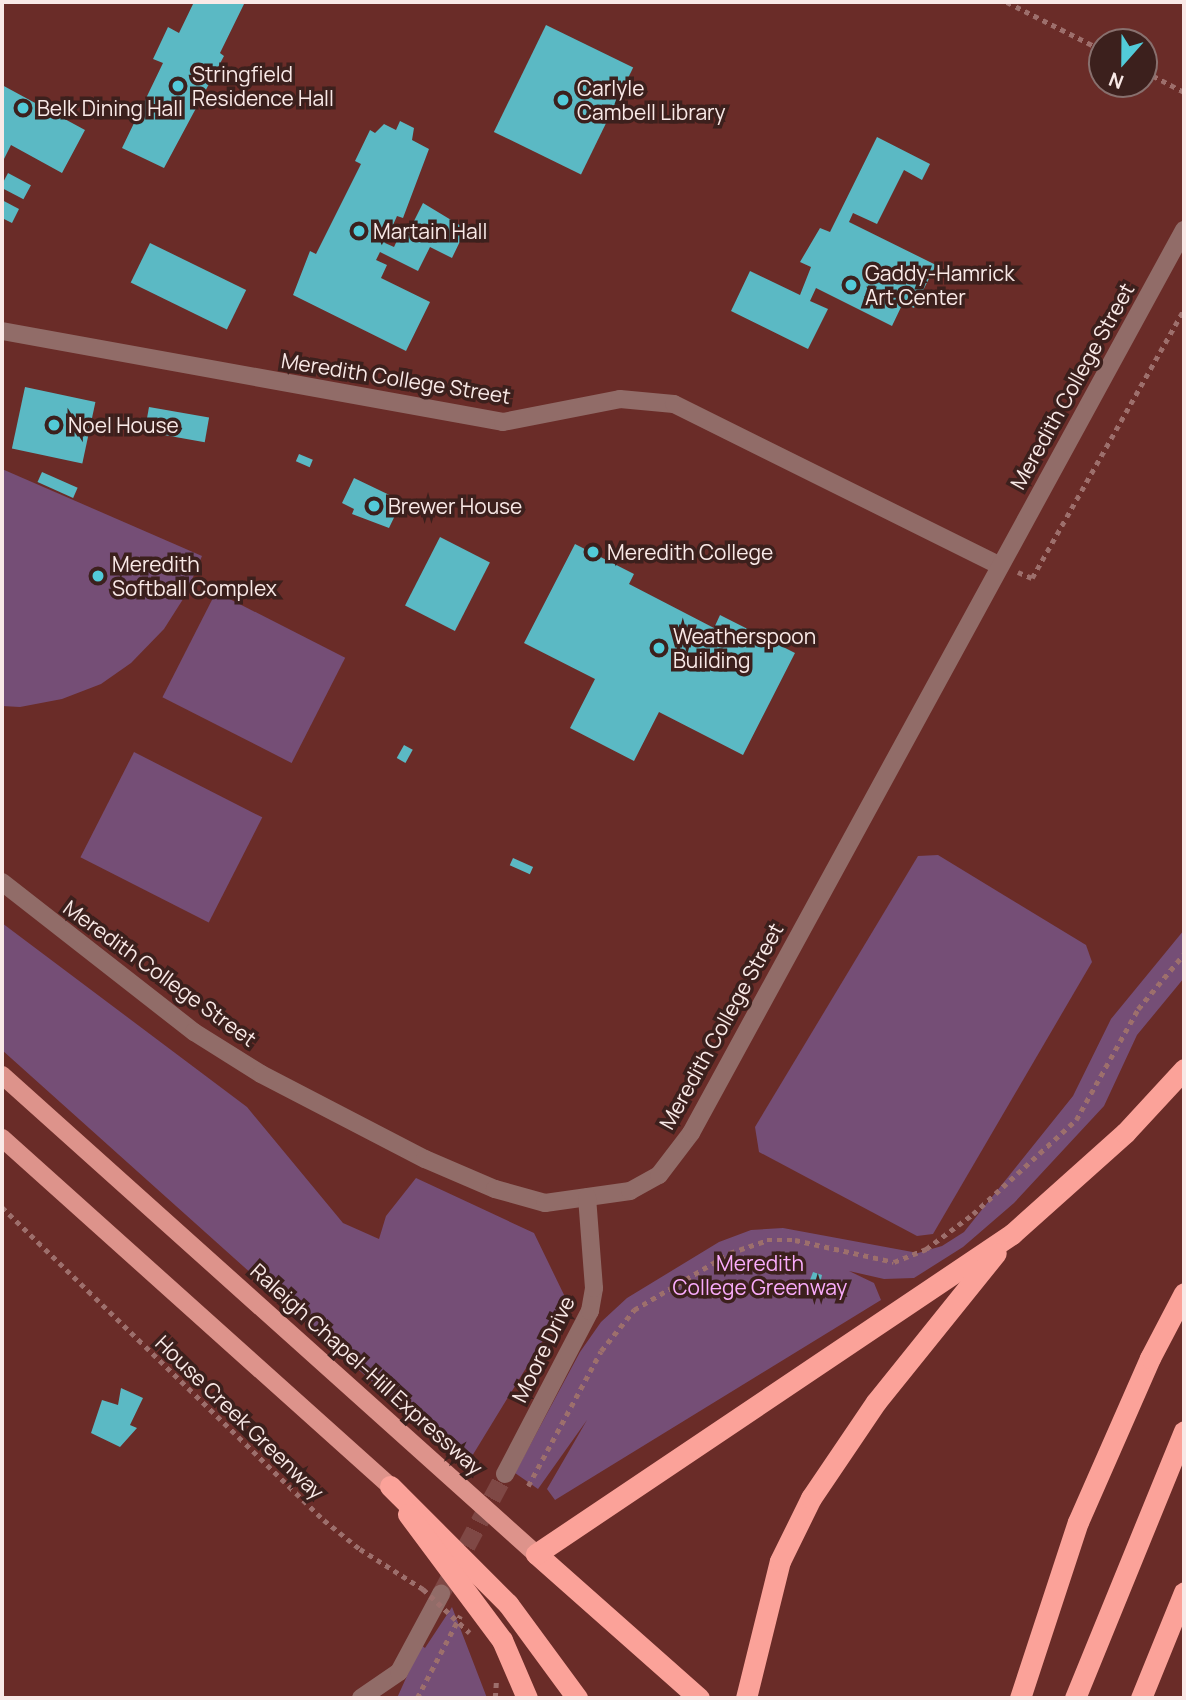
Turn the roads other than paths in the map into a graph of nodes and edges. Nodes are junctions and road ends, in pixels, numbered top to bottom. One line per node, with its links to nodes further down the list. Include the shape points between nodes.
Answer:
1 (1184, 230): 3 (street, Meredith College Street)
2 (2, 331): 3 (street, Meredith College Street, via 503,422 620,399 674,404)
3 (999, 565): 8 (street, Meredith College Street, via 691,1133 659,1175 630,1191)
4 (2, 883): 8 (street, Meredith College Street, via 194,1032 261,1074 425,1159 495,1189 545,1203)
5 (1184, 1069): 9 (highway, via 1115,1142)
6 (2, 1075): 14 (main road, Raleigh Chapel–Hill Expressway)
7 (2, 1138): 13 (main road)
8 (587, 1197): 12 (street, Moore Drive, via 594,1288 590,1311)
9 (1012, 1234): 14 (highway); 17 (highway, via 876,1402 811,1498 780,1561)
10 (1184, 1293): 22 (highway, via 1150,1358 1078,1522)
11 (1184, 1431): 23 (highway)
12 (505, 1474)
13 (390, 1486): 19 (highway, via 502,1640); 20 (highway, via 508,1604)
14 (536, 1554): 21 (highway, Raleigh Chapel–Hill Expressway)
15 (1184, 1592): 24 (highway)
16 (441, 1594): 18 (street, via 398,1672)
17 (747, 1692)
18 (361, 1698)
19 (527, 1698)
20 (577, 1698)
21 (699, 1698)
22 (1020, 1698)
23 (1075, 1698)
24 (1141, 1698)

